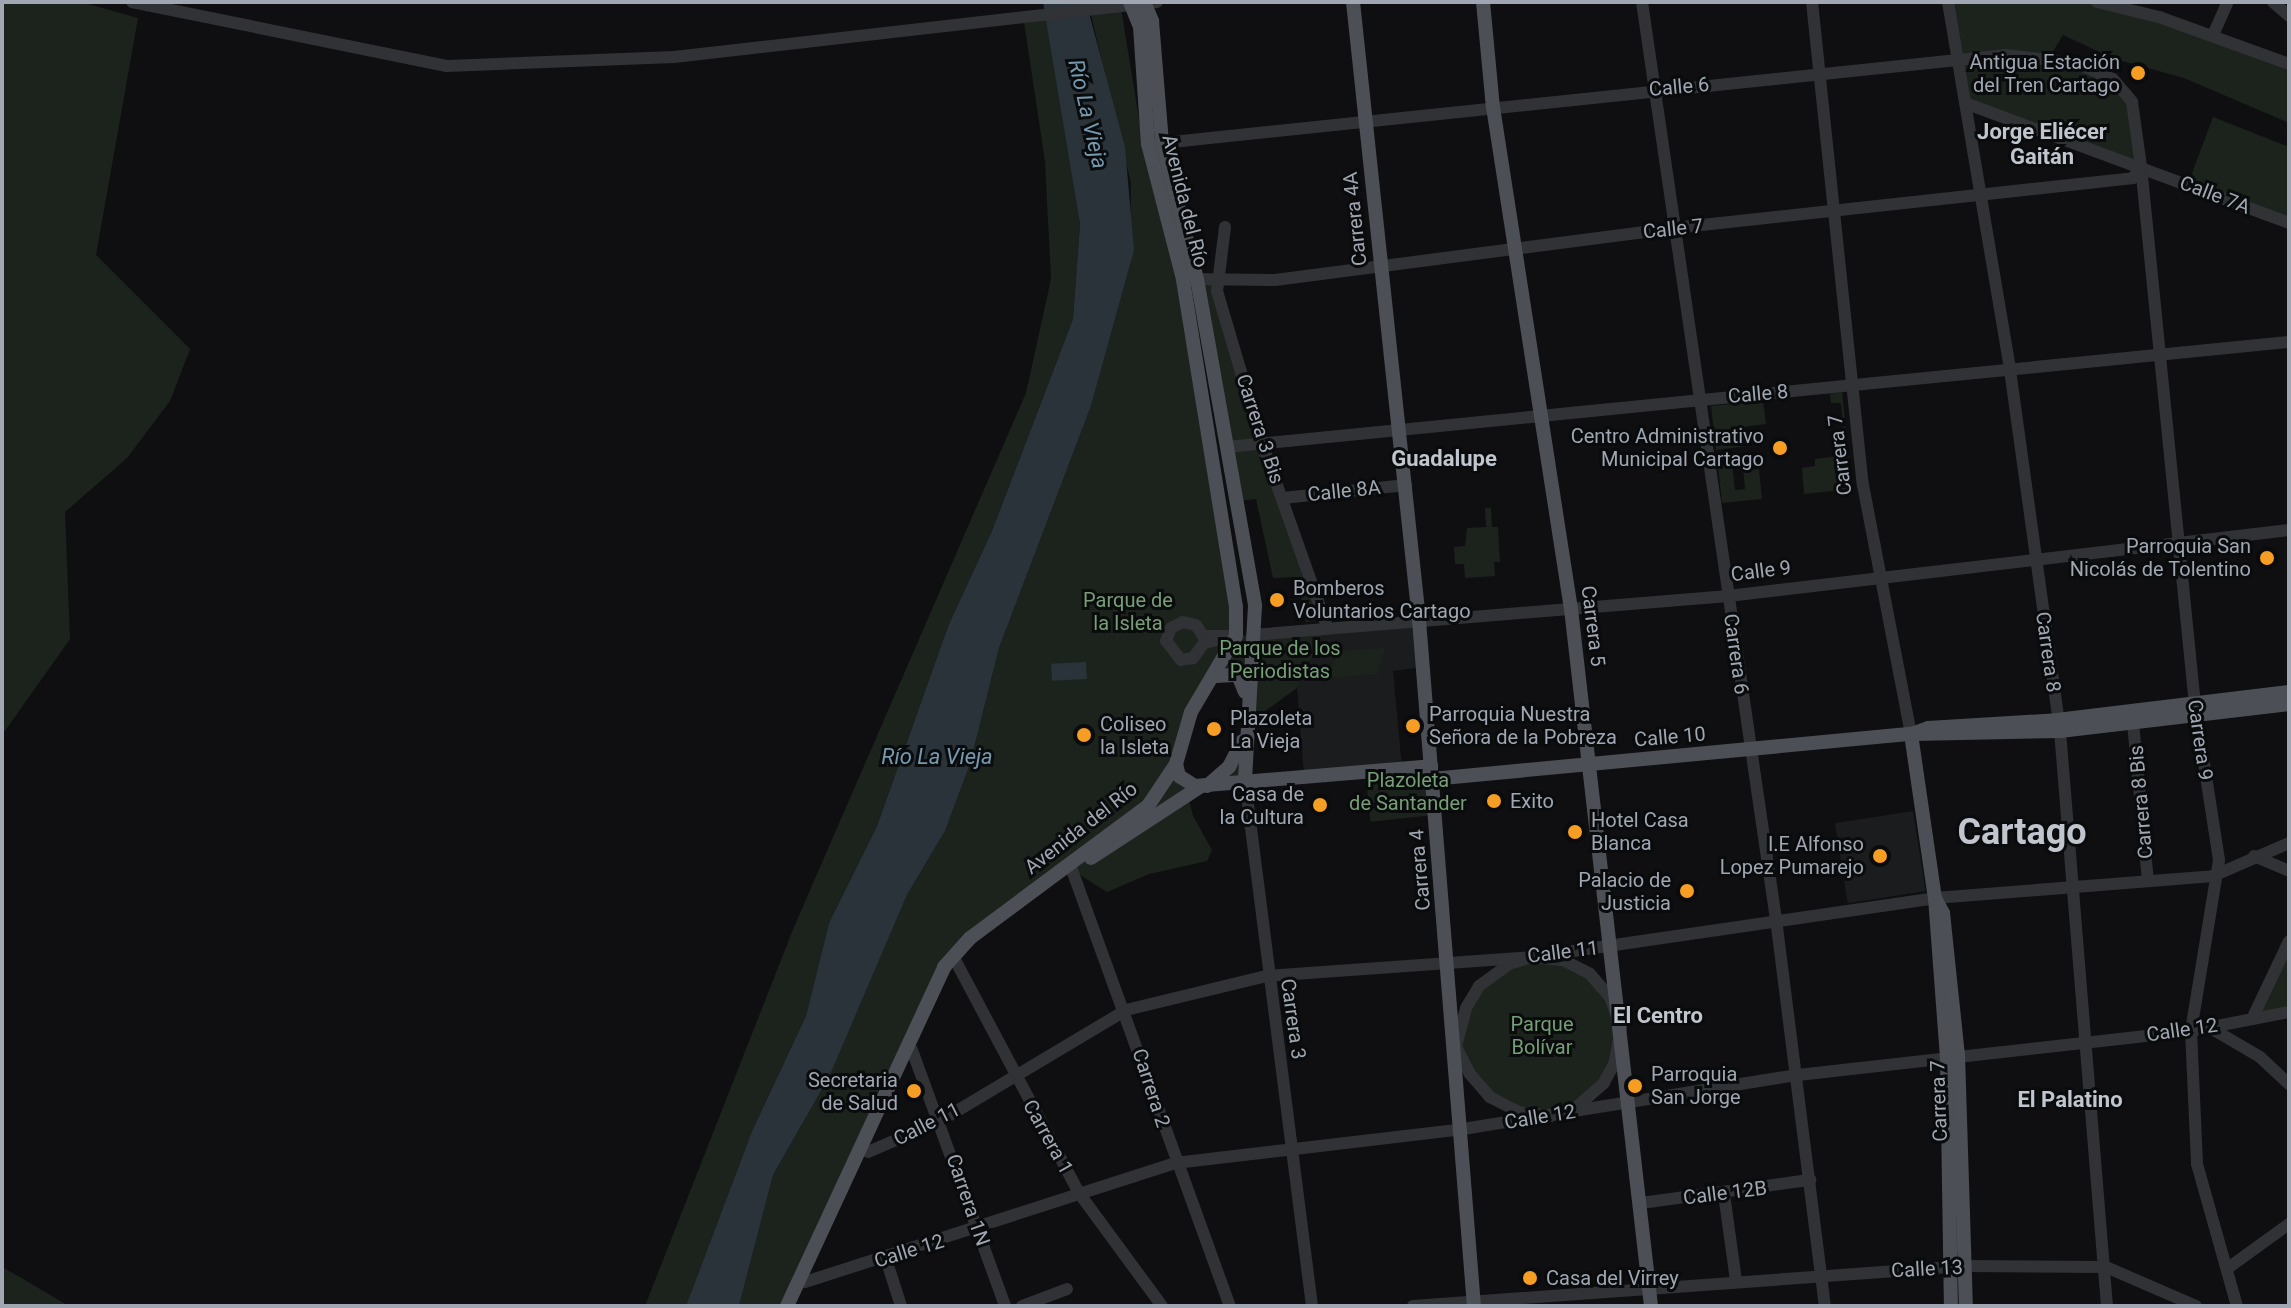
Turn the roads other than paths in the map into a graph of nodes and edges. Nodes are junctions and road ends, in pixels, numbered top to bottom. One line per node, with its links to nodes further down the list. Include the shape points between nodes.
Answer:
1 (132, 2): 11 (street, via 447,66 674,57)
2 (1353, 2): 22 (main road, Carrera 4A)
3 (1483, 2): 21 (main road, Carrera 5)
4 (1642, 2): 19 (street, Carrera 6)
5 (1812, 2): 18 (street, Carrera 7)
6 (1948, 2): 16 (street, Carrera 8)
7 (2097, 2): 12 (street)
8 (2161, 2): 14 (street)
9 (2228, 2): 15 (street)
10 (2273, 2): 13 (street)
11 (1138, 3): 23 (main road, Avenida del Río)
12 (2116, 5): 14 (street)
13 (2289, 16)
14 (2159, 17): 15 (street)
15 (2213, 35): 17 (street)
16 (1958, 59): 18 (street, Calle 6); 20 (street, Carrera 8); 24 (street, Calle 6, via 2034,56 2076,63 2113,79 2132,102)
17 (2289, 64)
18 (1821, 76): 19 (street, Calle 6); 26 (street, Carrera 7)
19 (1653, 89): 21 (street, Calle 6); 29 (street, Carrera 6)
20 (1965, 103): 24 (street, Calle 7A); 25 (street, Carrera 8)
21 (1493, 107): 22 (street, Calle 6); 30 (main road, Carrera 5)
22 (1366, 124): 23 (street, Calle 6); 31 (main road, Carrera 4A)
23 (1155, 144): 32 (main road, Avenida del Río)
24 (2141, 166): 25 (street, Calle 7, via 2133,178); 27 (street, Calle 7A); 35 (street, Carrera 9)
25 (1979, 194): 26 (street, Calle 7); 36 (street, Carrera 8)
26 (1835, 213): 29 (street, Calle 7); 37 (street, Carrera 7)
27 (2289, 223)
28 (1225, 227): 33 (street, Carrera 3 Bis)
29 (1674, 228): 30 (street, Calle 7); 38 (street, Carrera 6)
30 (1517, 249): 31 (street, Calle 7); 39 (main road, Carrera 5)
31 (1380, 267): 33 (street, Calle 7, via 1275,280); 40 (main road, Carrera 4A)
32 (1190, 279): 33 (street, Calle 7); 42 (main road, Avenida del Río); 54 (main road, Avenida del Río)
33 (1219, 279): 41 (street, Carrera 3 Bis, via 1217,291)
34 (2289, 342): 35 (street, Calle 8)
35 (2158, 355): 36 (street, Calle 8); 46 (street, Carrera 9)
36 (2010, 370): 37 (street, Calle 8); 47 (street, Carrera 8)
37 (1852, 385): 38 (street, Calle 8); 48 (street, Carrera 7)
38 (1700, 399): 39 (street, Calle 8); 49 (street, Carrera 6)
39 (1543, 416): 40 (street, Calle 8); 50 (main road, Carrera 5)
40 (1400, 431): 41 (street, Calle 8); 43 (main road, Carrera 4)
41 (1262, 443): 42 (street, Calle 8); 44 (street, Carrera 3 Bis)
42 (1227, 447): 53 (main road, Avenida del Río, via 1255,606)
43 (1406, 485): 44 (street, Calle 8A); 51 (main road, Carrera 4)
44 (1283, 498): 52 (street, Carrera 3 Bis)
45 (2289, 530): 46 (street, Calle 9)
46 (2180, 545): 47 (street, Calle 9); 60 (street, Carrera 9)
47 (2035, 556): 48 (street, Calle 9); 62 (street, Carrera 8)
48 (1878, 577): 49 (street, Calle 9); 63 (street, Carrera 7)
49 (1728, 596): 50 (street, Calle 9); 65 (street, Carrera 6)
50 (1571, 609): 51 (street, Calle 9); 66 (main road, Carrera 5)
51 (1419, 620): 52 (street, Calle 9); 68 (main road, Carrera 4)
52 (1327, 627): 53 (street, Calle 9)
53 (1253, 635): 54 (main road, Calle 9); 58 (main road, Avenida del Río)
54 (1236, 636): 55 (street, Calle 9); 56 (main road, Avenida del Río)
55 (1204, 639)
56 (1216, 676): 58 (main road, via 1235,674); 67 (main road, Avenida del Río, via 1191,712)
57 (2289, 692): 60 (main road, Calle 10)
58 (1245, 695): 64 (main road, Avenida del Río); 70 (main road, Avenida del Río, via 1241,747 1229,767)
59 (2289, 704): 60 (main road, Calle 10)
60 (2195, 711): 61 (main road, Calle 10); 62 (main road, Calle 10); 75 (street, Carrera 9, via 2219,860)
61 (2133, 723): 62 (main road, Calle 10); 76 (street, Carrera 8 Bis)
62 (2059, 725): 63 (main road, Calle 10, via 1928,728); 77 (street, Carrera 8)
63 (1911, 734): 65 (main road, Calle 10); 78 (main road, Carrera 7)
64 (1246, 736): 69 (main road, Carrera 3)
65 (1749, 750): 66 (main road, Calle 10); 79 (street, Carrera 6)
66 (1590, 763): 68 (main road, Calle 10); 81 (main road, Carrera 5)
67 (1176, 764): 70 (main road, via 1183,781); 83 (main road, Avenida del Río, via 1148,806 970,938)
68 (1432, 772): 69 (main road, Calle 10); 84 (main road, Carrera 4)
69 (1245, 781): 70 (main road, Calle 10); 85 (street, Carrera 3)
70 (1204, 786): 73 (main road, Avenida del Río)
71 (2289, 843): 72 (street, Calle 11)
72 (2254, 856): 74 (street); 75 (street, Calle 11)
73 (1072, 870): 83 (main road, Avenida del Río); 86 (street, Carrera 2)
74 (2289, 871)
75 (2213, 876): 76 (street, Calle 11); 91 (street, Carrera 9)
76 (2148, 881): 77 (street, Calle 11)
77 (2072, 888): 78 (street, Calle 11); 92 (street, Carrera 8)
78 (1935, 898): 79 (street, Calle 11); 95 (main road, Carrera 7, via 1943,913)
79 (1776, 919): 81 (street, Calle 11); 97 (street, Carrera 6)
80 (2289, 941): 88 (street)
81 (1612, 946): 82 (street, Calle 11); 89 (main road, Carrera 5)
82 (1532, 957): 84 (street, Calle 11); 89 (street, via 1563,960 1590,974 1610,997); 93 (street, via 1509,964 1479,986 1466,1008)
83 (954, 958): 94 (main road, Avenida del Río); 96 (street, Carrera 1); 122 (main road, Avenida del Río)
84 (1448, 961): 85 (street, Calle 11); 93 (main road, Carrera 4)
85 (1267, 976): 86 (street, Calle 11); 103 (street, Carrera 3)
86 (1126, 1010): 96 (street, Calle 11); 105 (street, Carrera 2)
87 (2289, 1012): 88 (street, Calle 12)
88 (2252, 1019): 90 (street, Calle 12)
89 (1621, 1027): 99 (main road, Carrera 5); 100 (street, via 1615,1062 1604,1083 1586,1101)
90 (2209, 1027): 91 (street, Calle 12); 98 (street, via 2260,1057)
91 (2191, 1031): 92 (street, Calle 12); 115 (street, Carrera 9, via 2197,1164)
92 (2082, 1043): 95 (street, Calle 12); 114 (street, Carrera 8)
93 (1456, 1046): 100 (street, via 1490,1097 1519,1112); 102 (main road, Carrera 4)
94 (912, 1050): 101 (street, Carrera 1N); 104 (main road, Avenida del Río)
95 (1953, 1056): 97 (street, Calle 12); 113 (main road, Carrera 7)
96 (1013, 1074): 101 (street, Calle 11); 107 (street, Carrera 1)
97 (1798, 1075): 99 (street, Calle 12); 106 (street, Carrera 6)
98 (2289, 1084)
99 (1628, 1102): 100 (street, Calle 12); 109 (main road, Carrera 5)
100 (1551, 1116): 102 (street, Calle 12)
101 (940, 1121): 104 (street, Calle 11); 111 (street, Carrera 1N)
102 (1463, 1129): 103 (street, Calle 12); 121 (main road, Carrera 4)
103 (1291, 1146): 105 (street, Calle 12); 129 (street, Carrera 3)
104 (868, 1152): 118 (main road, Avenida del Río)
105 (1175, 1163): 107 (street, Calle 12); 128 (street, Carrera 2)
106 (1810, 1180): 108 (street, Calle 12B); 116 (street, Carrera 6)
107 (1079, 1193): 111 (street, Calle 12); 127 (street, Carrera 1)
108 (1724, 1194): 109 (street, Calle 12B); 117 (street)
109 (1641, 1203): 120 (main road, Carrera 5)
110 (2289, 1224): 115 (street)
111 (979, 1229): 112 (street, Calle 12); 125 (street, Carrera 1N)
112 (886, 1259): 118 (street, Calle 12); 124 (street)
113 (1958, 1267): 114 (street, Calle 13); 116 (street, Calle 13); 133 (main road, Carrera 7); 134 (main road, Carrera 7)
114 (2106, 1267): 135 (street, Carrera 8); 136 (street, Calle 13)
115 (2228, 1268): 137 (street, Carrera 9)
116 (1822, 1275): 117 (street, Calle 13); 132 (street, Carrera 6)
117 (1736, 1281): 120 (street, Calle 13)
118 (805, 1282): 123 (main road, Avenida del Río)
119 (1067, 1289): 126 (street)
120 (1650, 1289): 121 (street, Calle 13); 131 (main road, Carrera 5)
121 (1474, 1304): 130 (street)
122 (787, 1306)
123 (794, 1306)
124 (901, 1306)
125 (1005, 1306)
126 (1022, 1306)
127 (1162, 1306)
128 (1230, 1306)
129 (1312, 1306)
130 (1413, 1306)
131 (1651, 1306)
132 (1825, 1306)
133 (1951, 1306)
134 (1966, 1306)
135 (2107, 1306)
136 (2196, 1306)
137 (2237, 1306)

